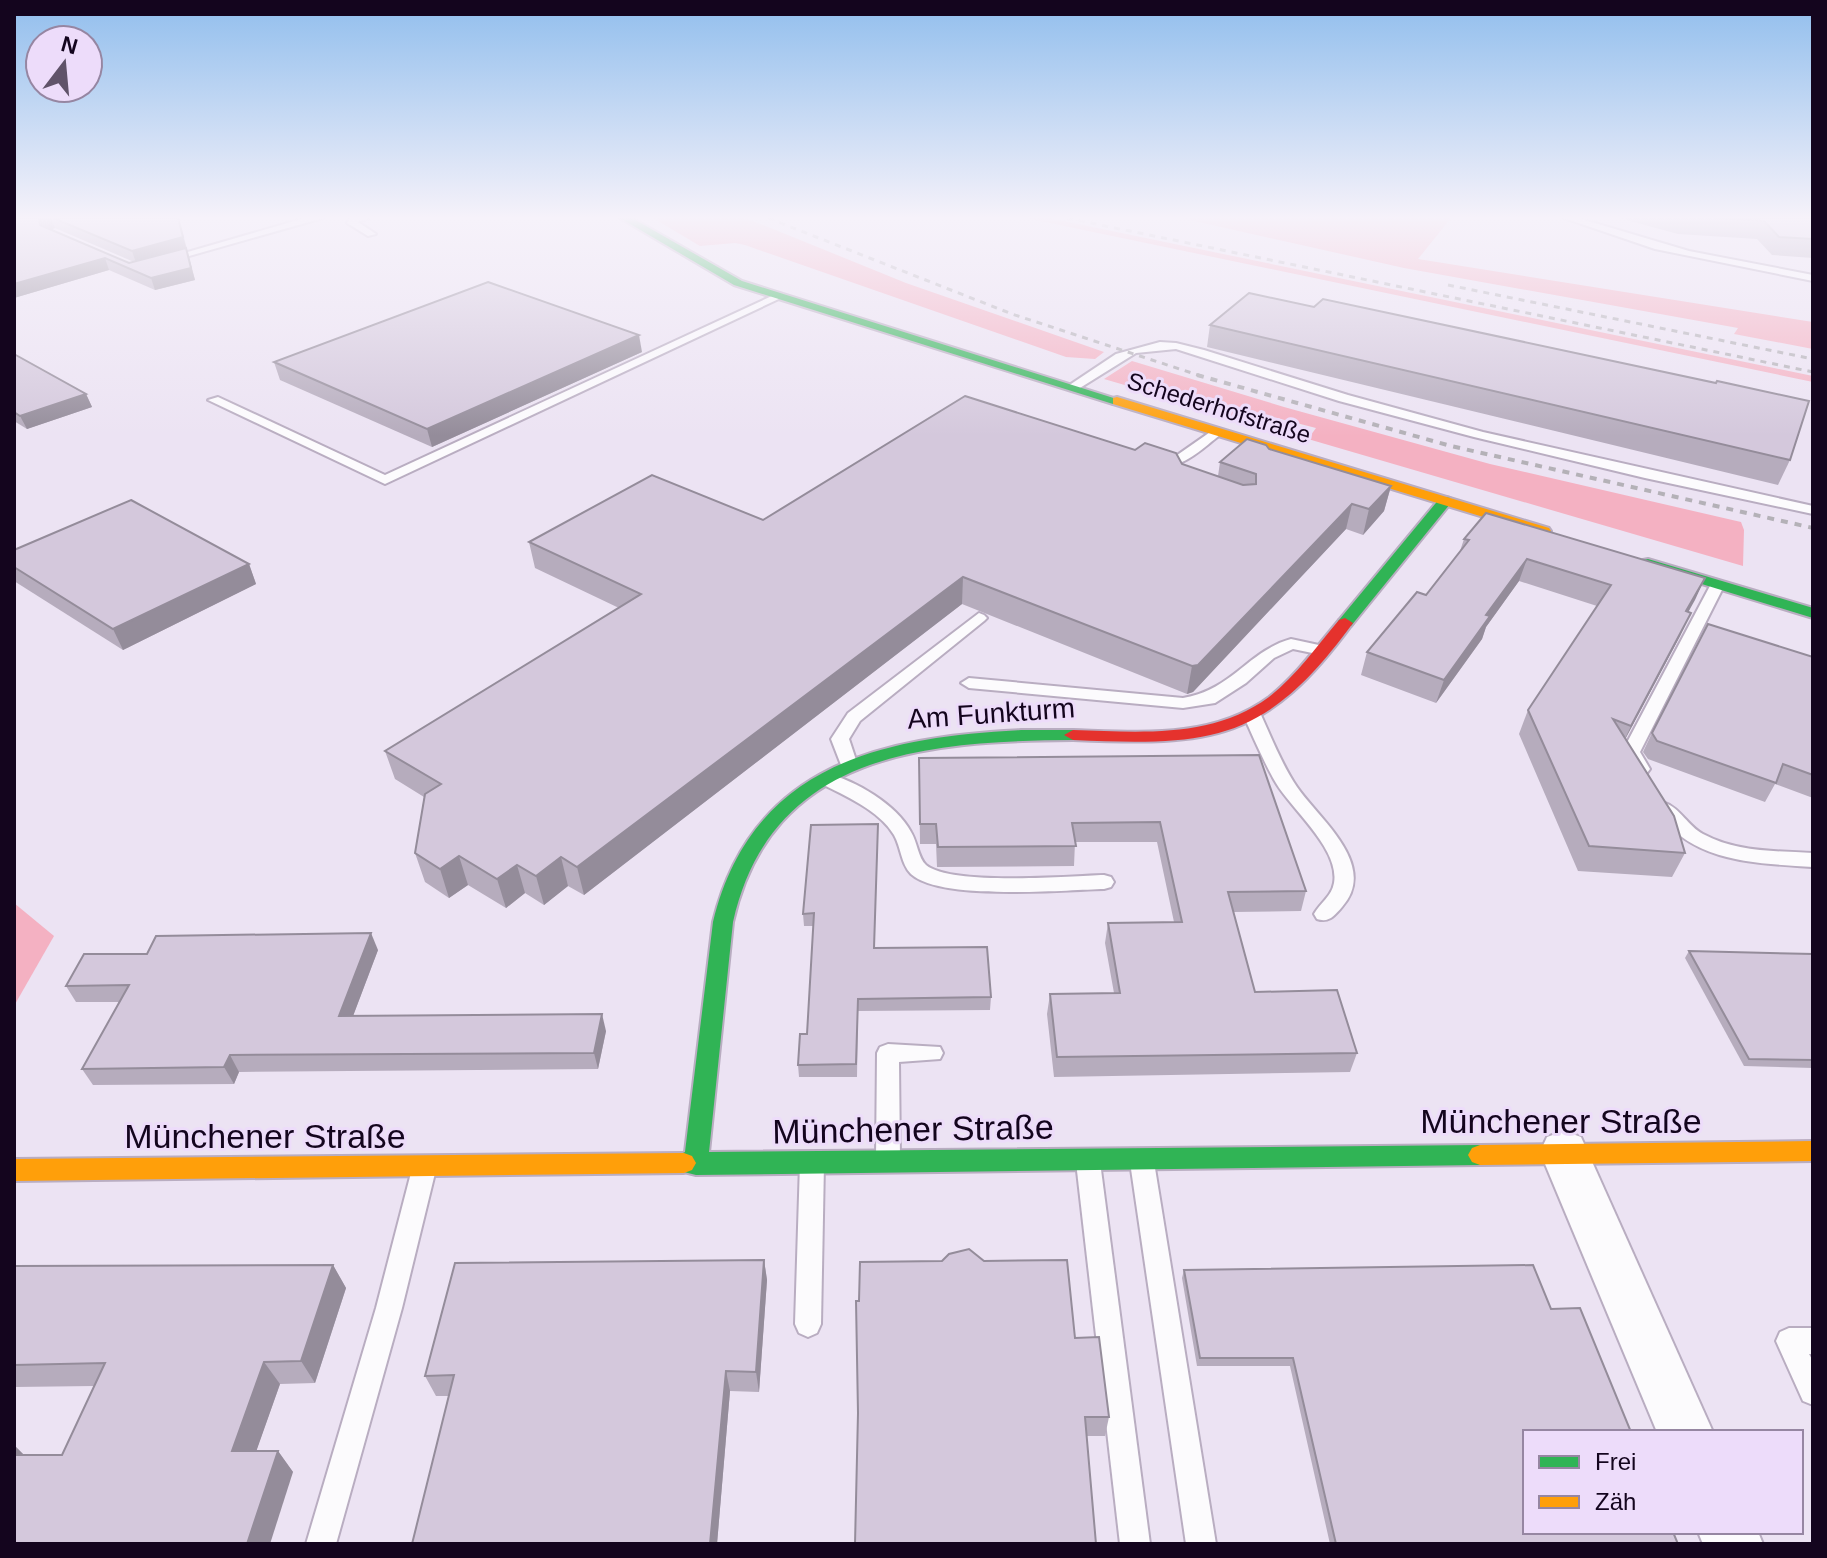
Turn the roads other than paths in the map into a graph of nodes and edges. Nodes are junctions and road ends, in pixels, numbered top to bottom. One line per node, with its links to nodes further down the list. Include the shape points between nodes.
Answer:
1 (760, 291): 2 (street, Schederhofstraße)
2 (778, 297): 3 (street, Schederhofstraße); 4 (lane, via 385,480)
3 (1071, 388): 5 (street, Schederhofstraße); 8 (lane, via 1131,349 1176,346 1473,434)
4 (214, 400)
5 (1216, 432): 6 (lane, via 1178,467); 7 (street, Schederhofstraße)
6 (1149, 459)
7 (1445, 501): 9 (street, Schederhofstraße); 14 (street, Am Funkturm)
8 (1813, 510)
9 (1560, 537)
10 (1632, 558): 11 (street)
11 (1718, 584): 12 (street); 19 (lane, via 1631,752 1675,826 1726,853)
12 (1813, 613)
13 (979, 618): 17 (lane, via 854,717 840,739)
14 (1322, 650): 15 (lane, via 1291,644 1209,699 1183,703); 16 (street, Am Funkturm, via 1301,675)
15 (969, 683)
16 (1252, 715): 17 (street, Am Funkturm, via 1181,734 922,741); 21 (lane, via 1291,792 1331,839 1342,861 1346,882 1341,900)
17 (849, 766): 18 (street, Am Funkturm)
18 (826, 779): 20 (lane, via 887,815 903,831 918,869 933,879); 29 (street, Am Funkturm, via 797,798 758,839 732,892)
19 (1813, 860)
20 (1104, 882)
21 (1324, 914)
22 (932, 1053): 27 (lane, via 888,1053)
23 (1813, 1151): 24 (street, Münchener Straße)
24 (1564, 1152): 25 (street, Münchener Straße); 35 (street)
25 (1142, 1159): 26 (street, Münchener Straße); 38 (lane)
26 (1087, 1160): 27 (street, Münchener Straße); 37 (lane)
27 (888, 1161): 28 (street, Münchener Straße)
28 (812, 1162): 29 (street, Münchener Straße); 32 (lane)
29 (696, 1164): 30 (street, Münchener Straße)
30 (425, 1167): 31 (street, Münchener Straße); 36 (lane)
31 (14, 1170)
32 (808, 1324)
33 (1813, 1341): 34 (lane, via 1789,1341)
34 (1813, 1391)
35 (1684, 1430)
36 (321, 1544)
37 (1135, 1544)
38 (1201, 1544)

